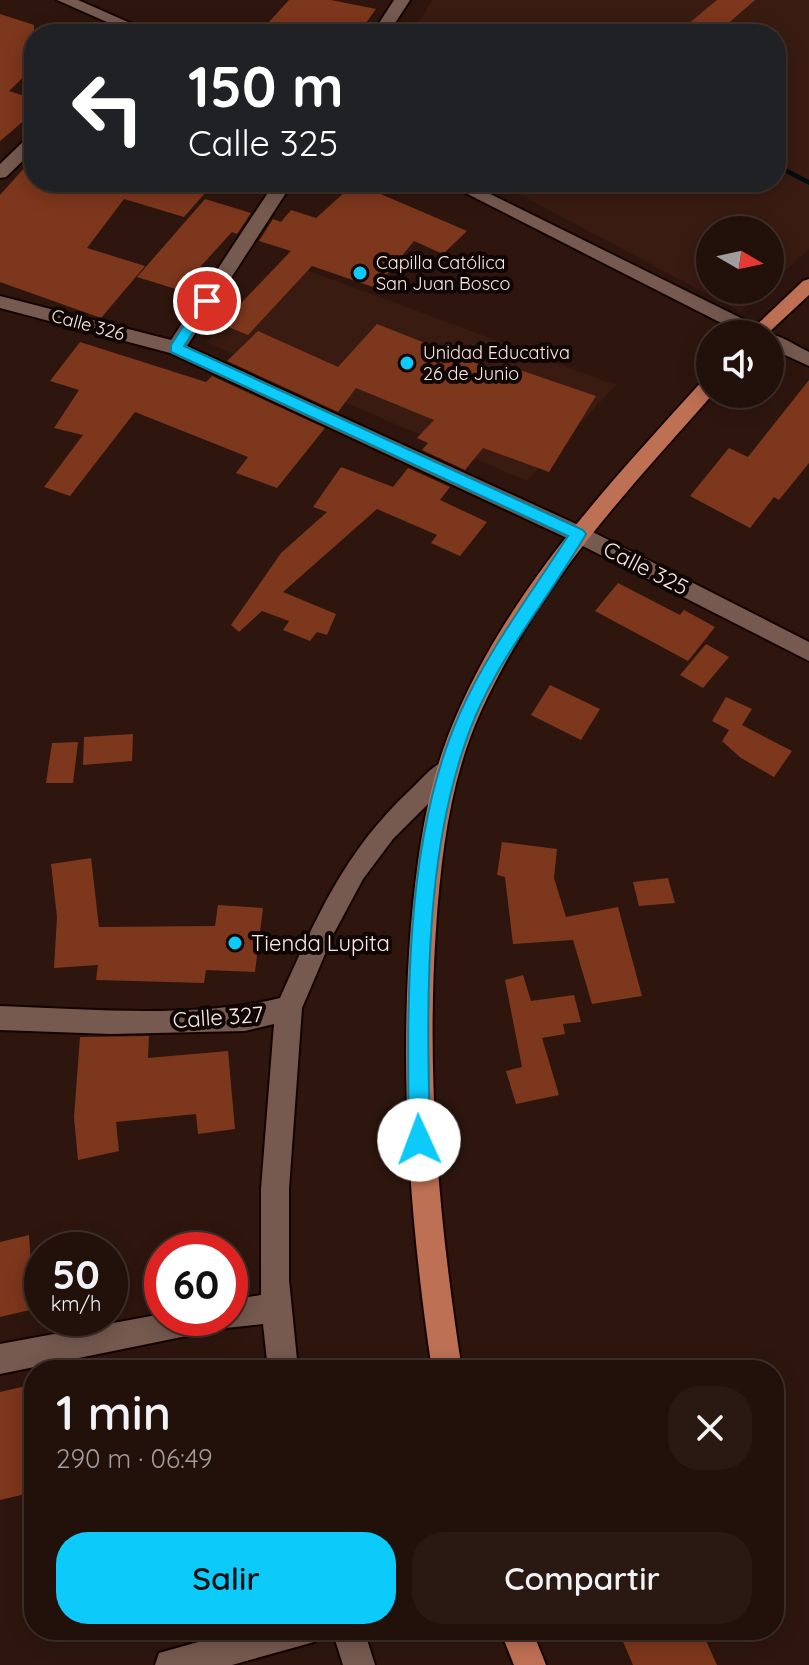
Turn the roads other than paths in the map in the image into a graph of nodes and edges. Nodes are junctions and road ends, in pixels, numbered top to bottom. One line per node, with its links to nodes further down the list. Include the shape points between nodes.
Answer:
1 (65, 0): 3 (street)
2 (402, 0): 4 (street)
3 (123, 24)
4 (386, 24)
5 (24, 150): 6 (street)
6 (0, 173)
7 (277, 192): 14 (street)
8 (473, 192): 11 (street)
9 (809, 285): 12 (main road)
10 (0, 302): 14 (street, Calle 326)
11 (729, 320)
12 (772, 320)
13 (784, 347): 15 (street)
14 (176, 348): 17 (street, Calle 325)
15 (809, 360)
16 (696, 401): 17 (main road)
17 (578, 534): 18 (street, Calle 325); 19 (main road, via 496,660)
18 (809, 652)
19 (447, 770): 20 (street, Calle 327, via 366,854 323,929); 27 (main road, via 429,864 417,1019 424,1206)
20 (289, 1008): 21 (street, Calle 327, via 245,1019); 22 (street, via 278,1106)
21 (0, 1018)
22 (275, 1307): 23 (street); 26 (street)
23 (248, 1312)
24 (144, 1332): 25 (street)
25 (0, 1359)
26 (282, 1360)
27 (446, 1360)
28 (265, 1640): 31 (street)
29 (351, 1640): 32 (street)
30 (520, 1640): 33 (main road)
31 (171, 1665)
32 (359, 1665)
33 (530, 1665)

